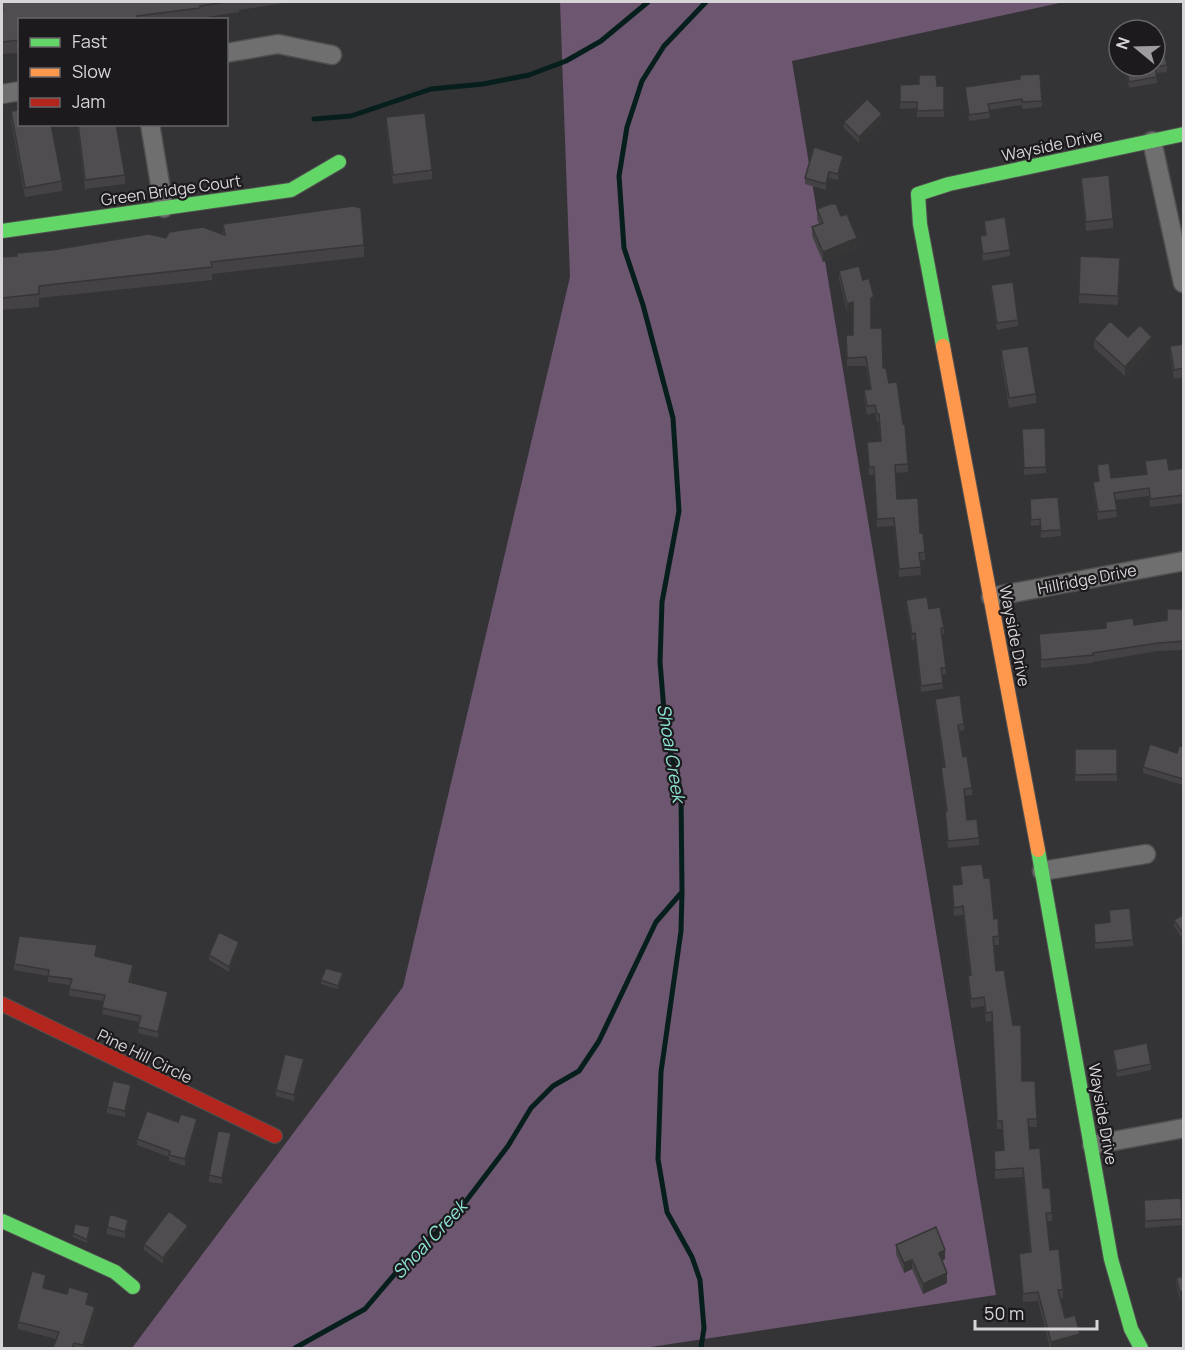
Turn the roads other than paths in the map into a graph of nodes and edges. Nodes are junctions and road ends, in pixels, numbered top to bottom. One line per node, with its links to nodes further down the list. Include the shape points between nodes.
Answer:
1 (228, 53): 2 (street, via 278,44)
2 (332, 55)
3 (18, 91): 4 (street)
4 (2, 94)
5 (150, 126): 9 (street)
6 (1184, 134): 7 (street, Wayside Drive)
7 (1152, 141): 11 (street); 13 (street, Wayside Drive, via 918,194 920,224)
8 (339, 162): 9 (street, Green Bridge Court, via 291,190)
9 (164, 208): 10 (street, Green Bridge Court)
10 (2, 231)
11 (1183, 283)
12 (1184, 561): 13 (street, Hillridge Drive)
13 (990, 597): 15 (street, Wayside Drive)
14 (1146, 854): 15 (street)
15 (1042, 871): 19 (street, Wayside Drive)
16 (2, 1004): 18 (street, Pine Hill Circle)
17 (1184, 1128): 19 (street)
18 (275, 1136)
19 (1092, 1145): 22 (street, Wayside Drive, via 1111,1259 1131,1329)
20 (2, 1221): 21 (street, via 115,1272)
21 (133, 1287)
22 (1141, 1348)

